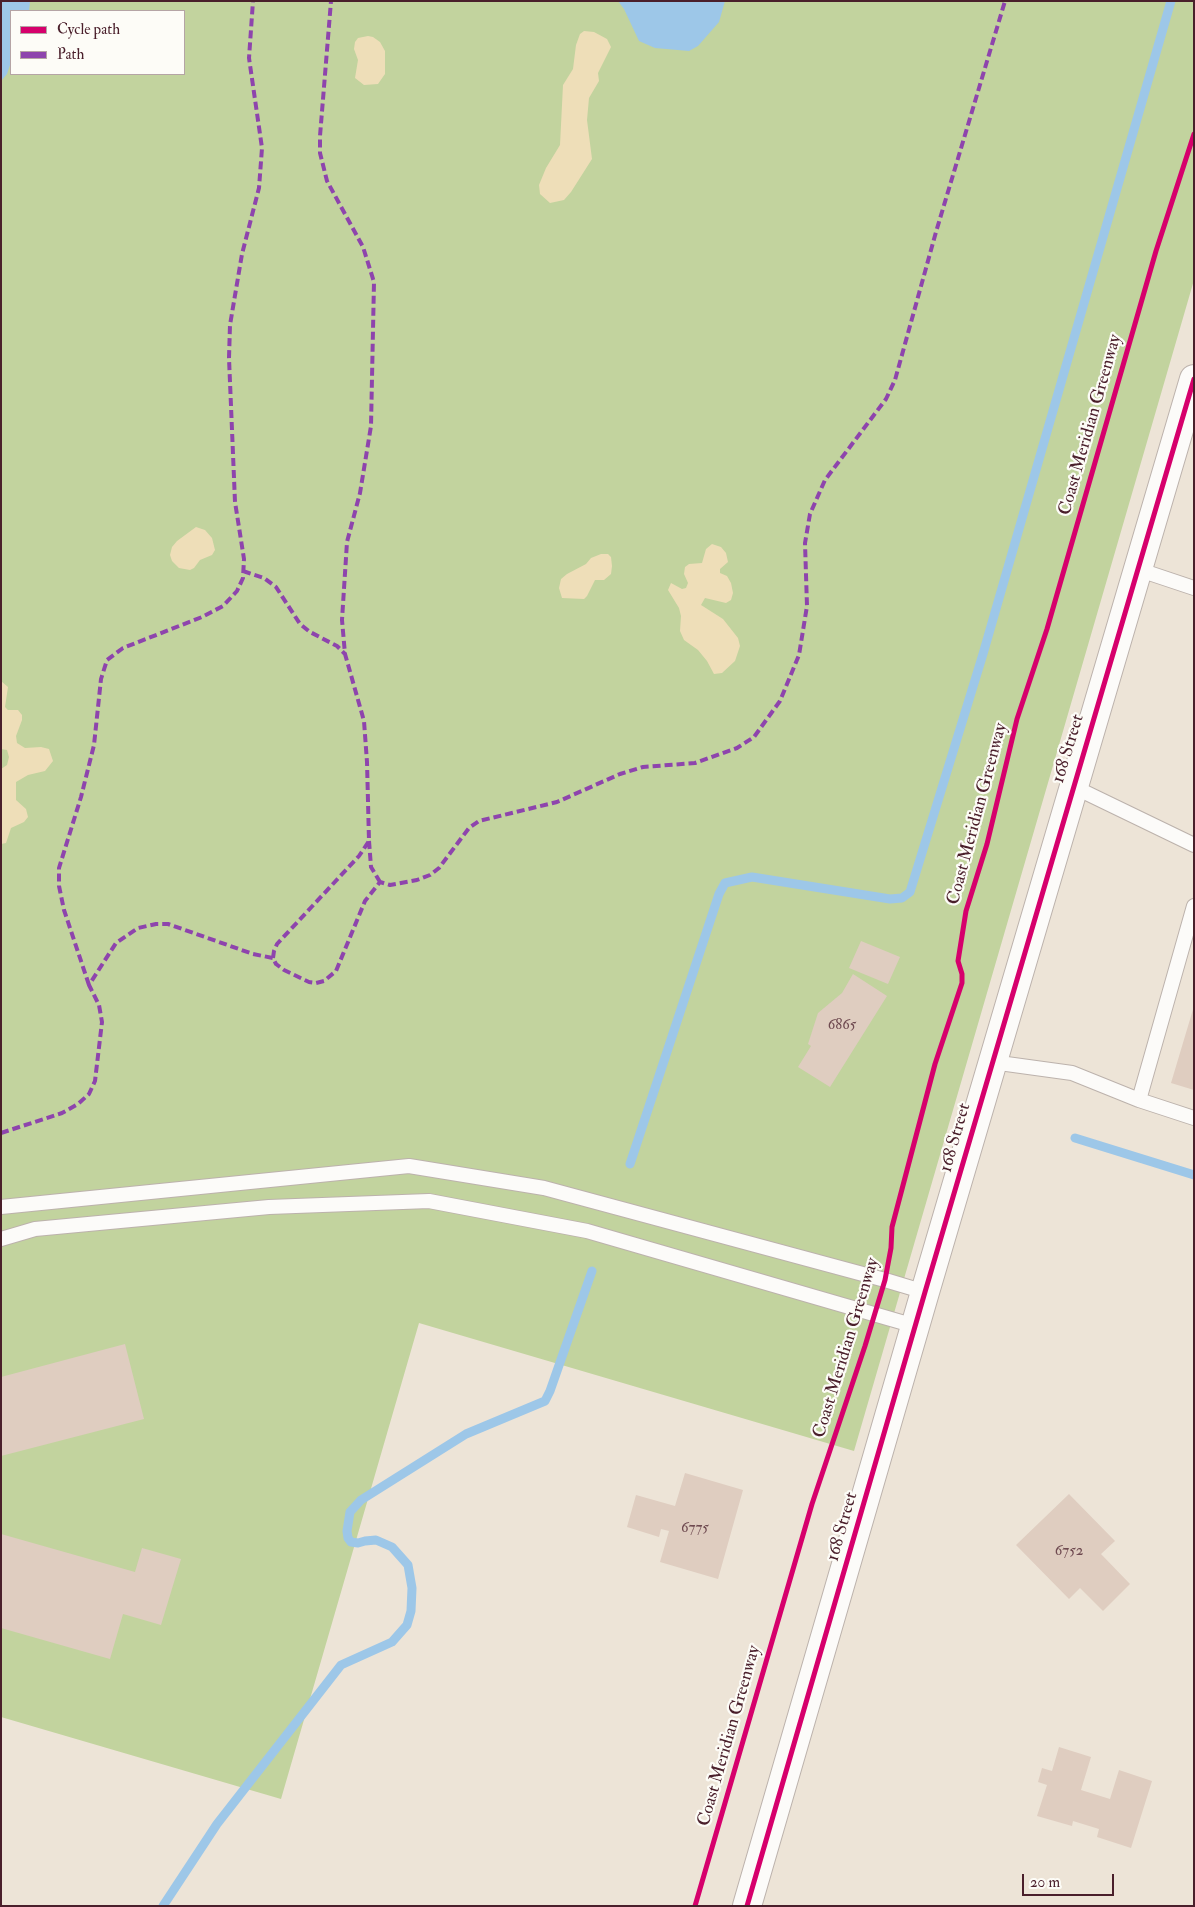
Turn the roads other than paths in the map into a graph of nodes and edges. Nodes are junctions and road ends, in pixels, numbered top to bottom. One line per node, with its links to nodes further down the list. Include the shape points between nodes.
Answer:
1 (1194, 379): 2 (main road, 168 Street)
2 (1137, 569): 3 (lane); 4 (main road, 168 Street)
3 (1194, 588)
4 (1072, 786): 5 (lane); 7 (main road, 168 Street)
5 (1194, 845)
6 (1194, 906): 8 (lane)
7 (992, 1062): 8 (lane, via 1072,1073); 12 (main road, 168 Street)
8 (1139, 1100): 9 (lane)
9 (1194, 1118)
10 (1, 1207): 12 (lane, via 409,1166 544,1188)
11 (1, 1239): 13 (lane, via 35,1229 268,1207 429,1201 587,1231)
12 (925, 1292): 13 (main road, 168 Street)
13 (915, 1326): 14 (main road, 168 Street)
14 (747, 1906)

